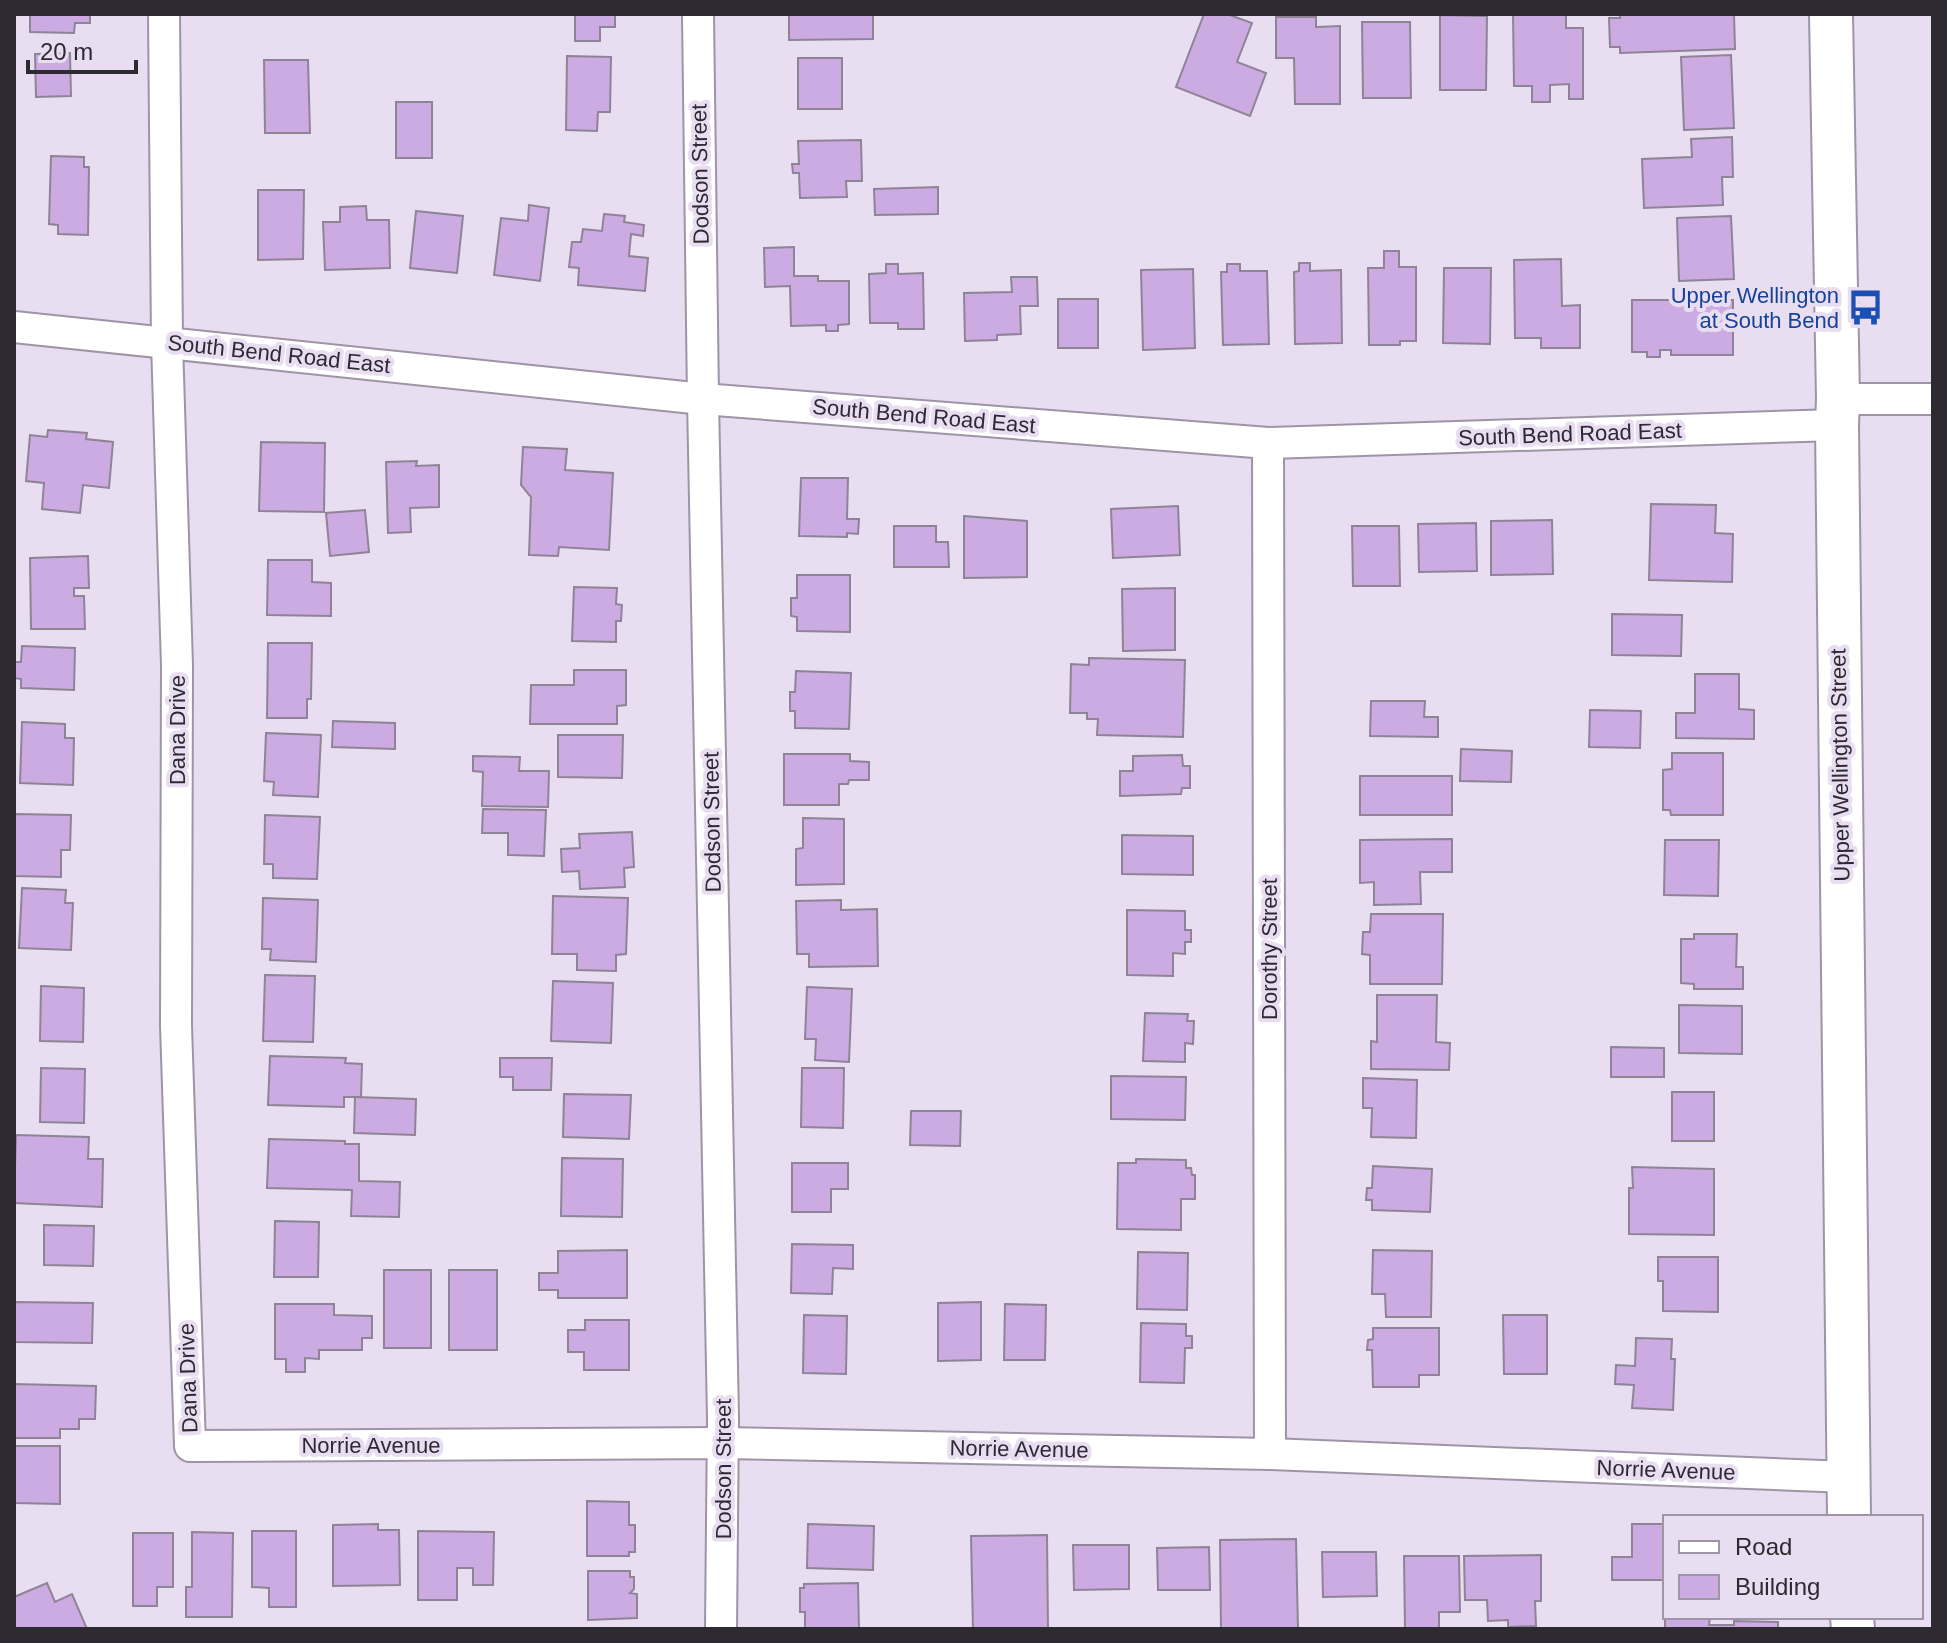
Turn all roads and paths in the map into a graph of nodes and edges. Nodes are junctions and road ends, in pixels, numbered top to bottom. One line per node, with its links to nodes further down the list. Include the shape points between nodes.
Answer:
1 (164, 14): 5 (street, Dana Drive)
2 (698, 14): 6 (street, Dodson Street)
3 (1831, 14): 8 (main road, Upper Wellington Street)
4 (14, 327): 5 (street, South Bend Road East)
5 (167, 342): 6 (street, South Bend Road East); 11 (street, Dana Drive, via 177,666 176,1026)
6 (703, 399): 9 (street, South Bend Road East); 10 (street, Dodson Street)
7 (1933, 399): 8 (street, South Bend Road East)
8 (1837, 412): 9 (street, South Bend Road East); 13 (main road, Upper Wellington Street)
9 (1268, 443): 12 (street, Dorothy Street)
10 (724, 1443): 11 (street, Norrie Avenue); 12 (street, Norrie Avenue); 14 (street, Dodson Street)
11 (190, 1446)
12 (1270, 1454): 13 (street, Norrie Avenue)
13 (1848, 1497)
14 (721, 1629)

